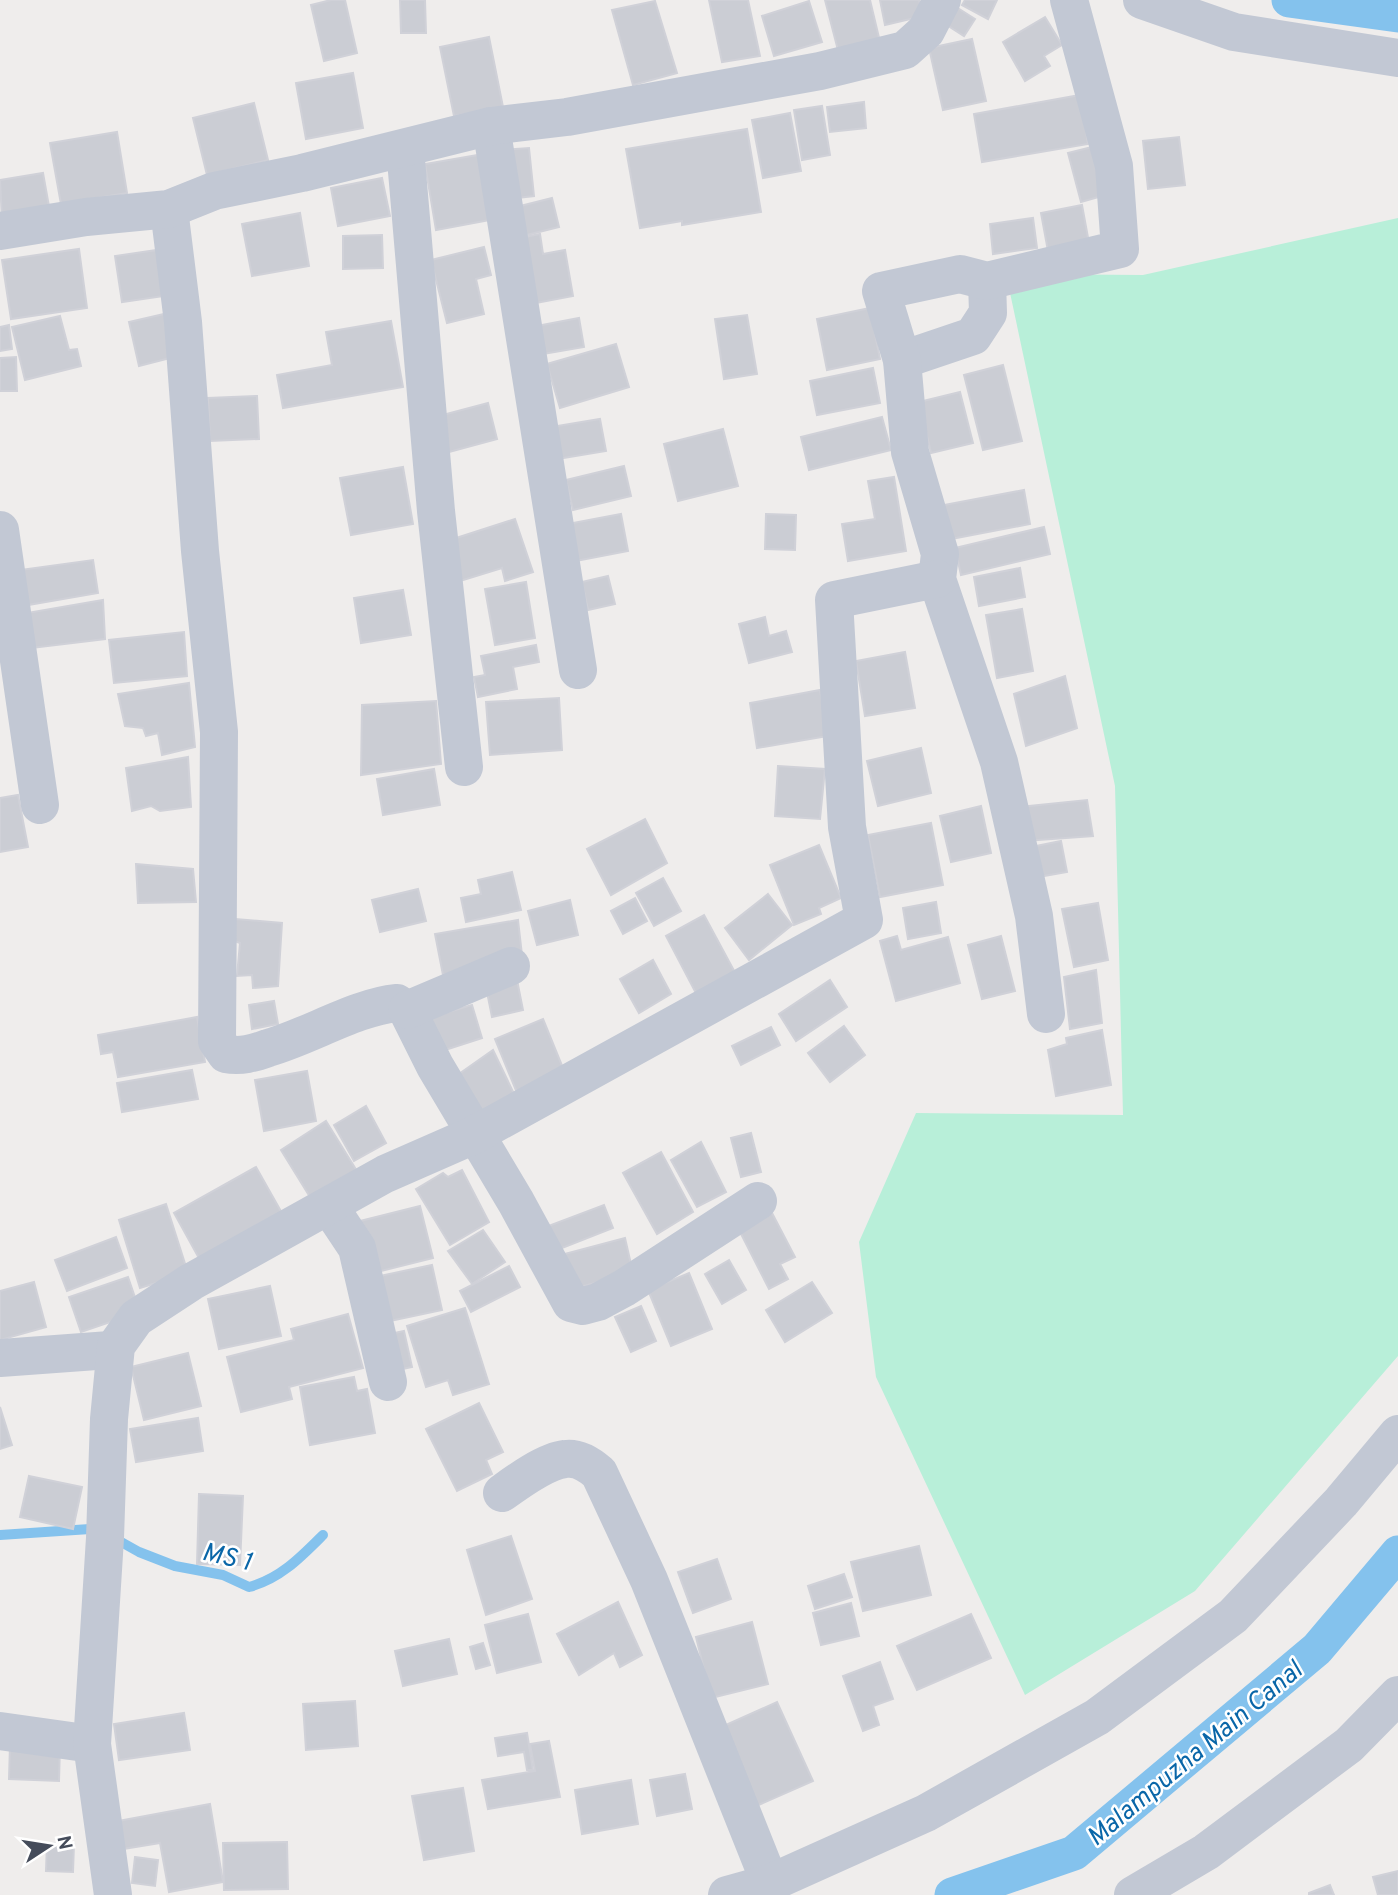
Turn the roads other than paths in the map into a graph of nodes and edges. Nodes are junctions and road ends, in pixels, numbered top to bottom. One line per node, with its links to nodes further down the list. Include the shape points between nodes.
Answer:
1 (942, 0): 5 (street, via 926,31 905,50 820,71 567,117)
2 (1069, 0): 9 (street, via 1114,166 1120,249)
3 (1142, 0): 4 (street, via 1234,32)
4 (1398, 58)
5 (491, 126): 6 (street); 13 (street)
6 (405, 148): 7 (street, via 215,191); 14 (street, via 436,512)
7 (169, 209): 8 (street, via 86,216); 17 (street, via 219,732 218,1041 226,1054 237,1056 293,1041 381,1004 397,1003)
8 (0, 231)
9 (987, 281): 10 (street, via 988,313 973,336); 10 (street, via 960,274 881,291)
10 (902, 360): 12 (street, via 910,452 940,554)
11 (0, 530): 15 (street)
12 (937, 579): 18 (street, via 999,762 1034,916); 19 (street, via 834,600 847,827 864,920)
13 (578, 670)
14 (464, 767)
15 (40, 805)
16 (511, 966): 17 (street)
17 (407, 1010): 19 (street)
18 (1046, 1014)
19 (474, 1135): 20 (street, via 571,1303 583,1306 624,1288); 21 (street, via 385,1174)
20 (758, 1201)
21 (329, 1206): 22 (street, via 191,1282 136,1318); 24 (street, via 356,1248)
22 (116, 1346): 23 (street); 29 (street)
23 (0, 1357)
24 (388, 1382)
25 (1398, 1434): 30 (street, via 1233,1616 1097,1717 926,1813)
26 (502, 1493): 30 (street, via 565,1458 585,1462 599,1473 649,1580)
27 (1398, 1695): 33 (street, via 1338,1753 1206,1852)
28 (0, 1731): 29 (street)
29 (92, 1744): 31 (street)
30 (769, 1883): 32 (street)
31 (113, 1895)
32 (727, 1895)
33 (1133, 1895)

